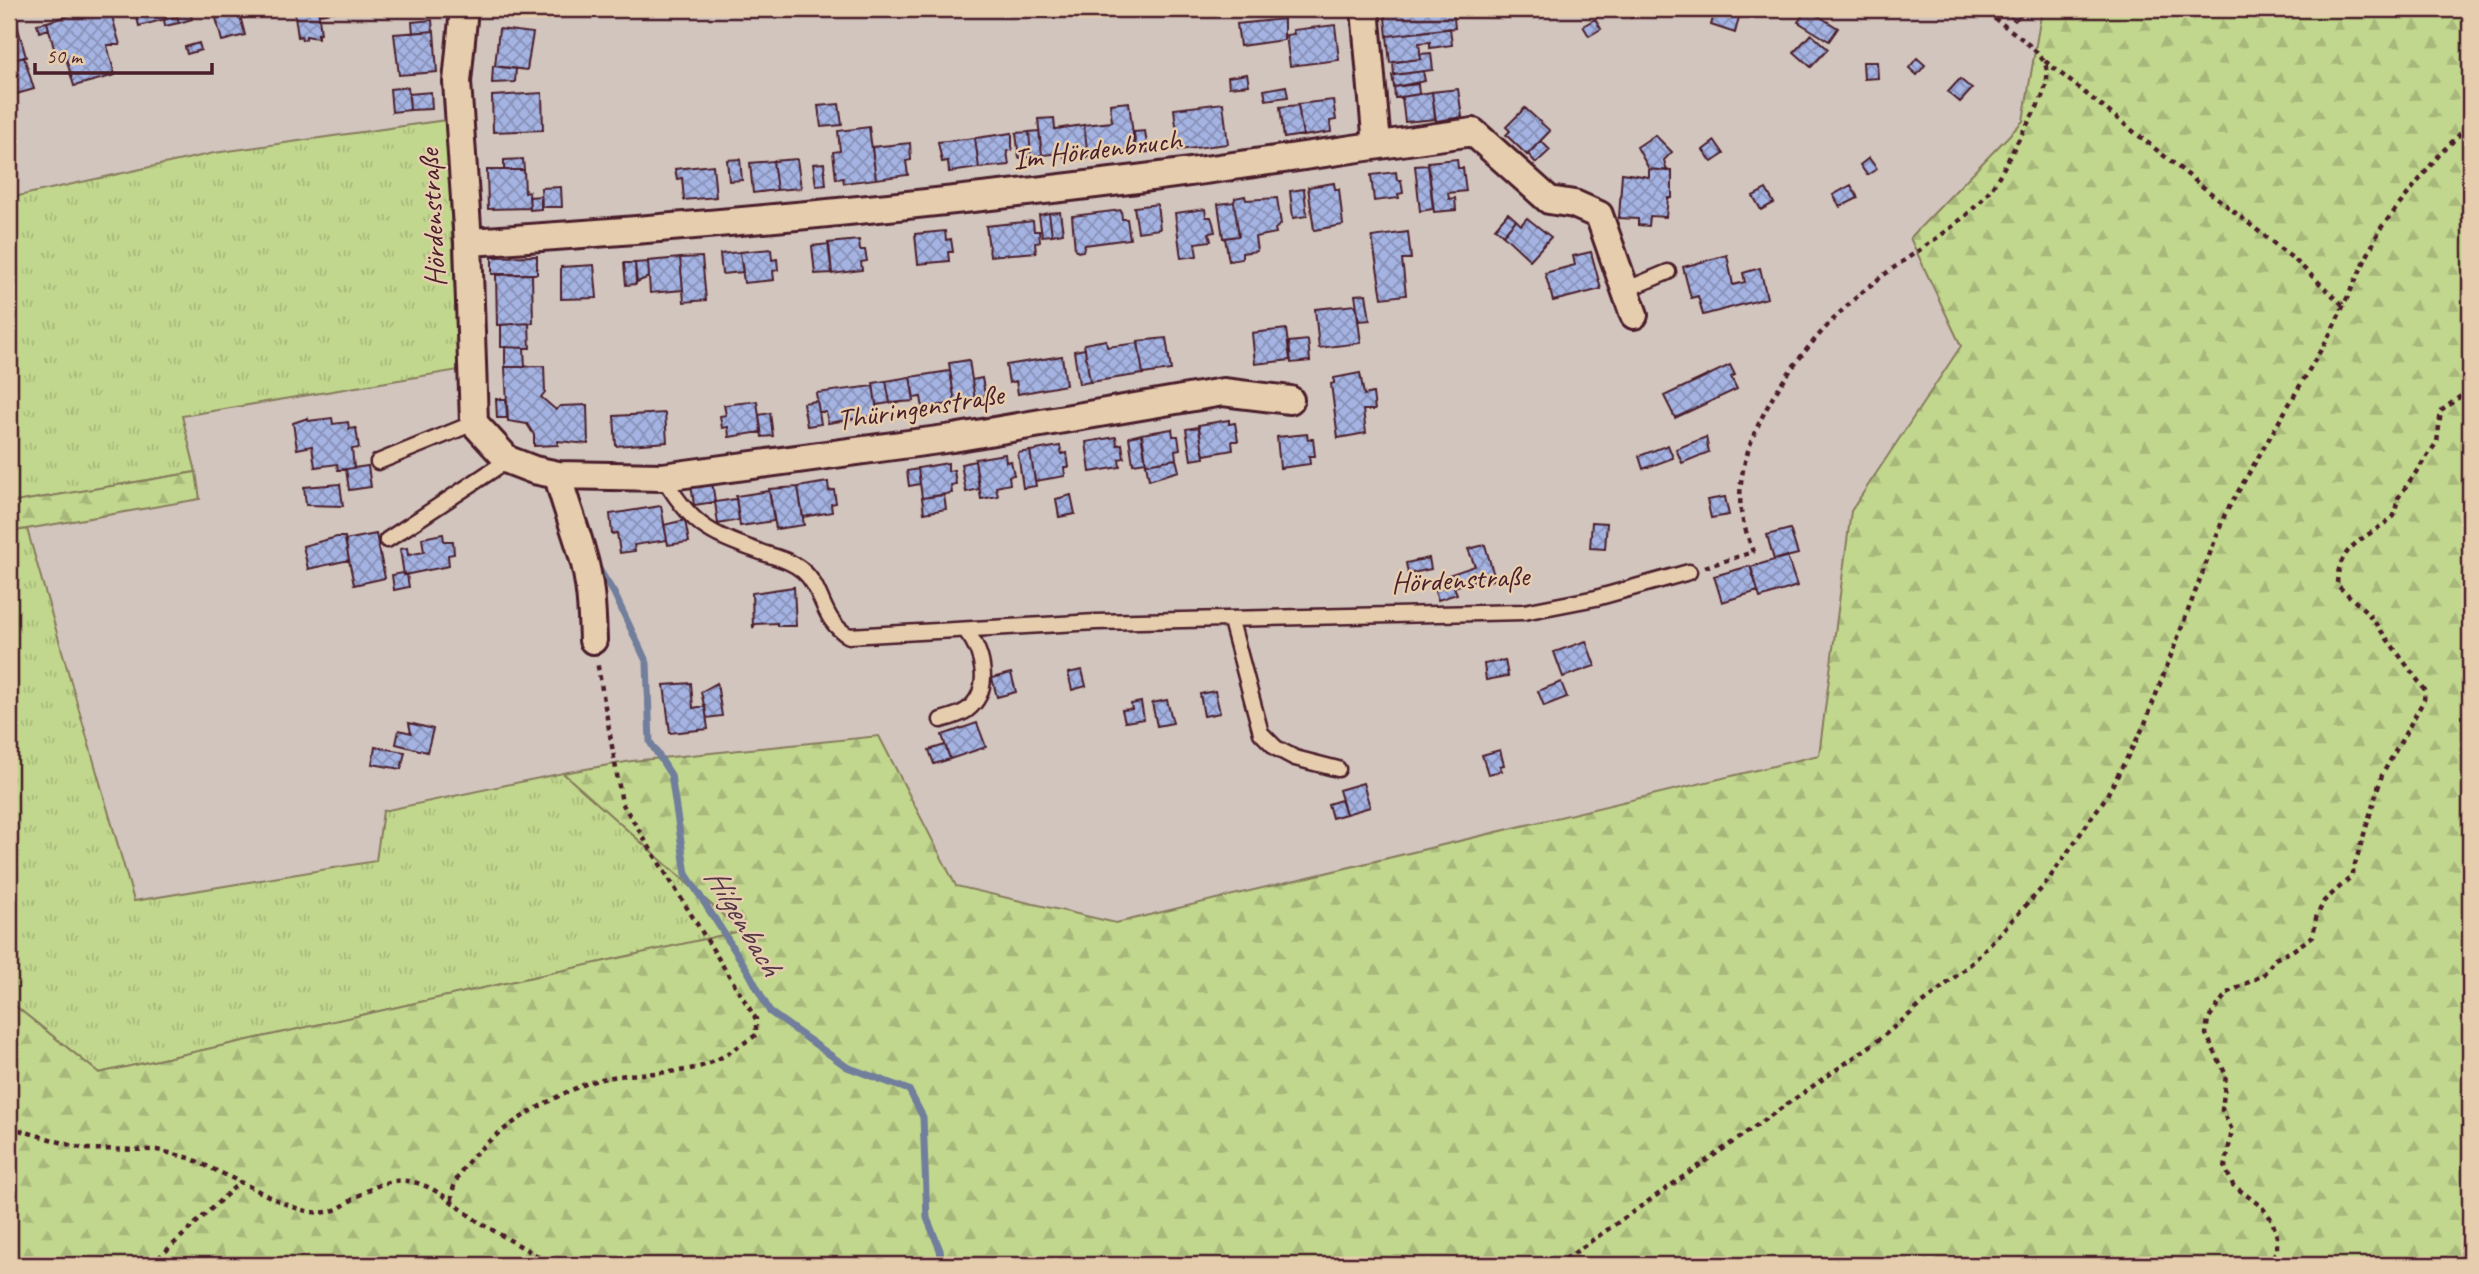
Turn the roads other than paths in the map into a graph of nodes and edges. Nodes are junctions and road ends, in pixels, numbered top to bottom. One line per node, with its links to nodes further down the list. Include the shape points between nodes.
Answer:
1 (464, 9): 4 (street, Hördenstraße, via 457,82)
2 (1365, 9): 3 (street)
3 (1377, 145): 4 (street, Im Hördenbruch, via 882,209); 6 (street, Im Hördenbruch, via 1473,132 1549,200 1599,215)
4 (468, 242): 9 (street, Hördenstraße)
5 (1668, 272): 6 (lane)
6 (1625, 290): 7 (street, Im Hördenbruch)
7 (1634, 315)
8 (1290, 400): 13 (street, Thüringenstraße, via 1223,392 953,438)
9 (474, 423): 10 (street); 11 (lane)
10 (508, 460): 12 (street); 14 (lane)
11 (378, 461)
12 (558, 475): 13 (street, Thüringenstraße); 18 (street, via 588,578)
13 (663, 477): 17 (lane, Hördenstraße, via 681,506 715,536 793,563 806,573 836,629 849,636)
14 (387, 540)
15 (1689, 572): 16 (lane, Hördenstraße, via 1524,612)
16 (1231, 621): 17 (lane, Hördenstraße, via 1096,622); 20 (lane, via 1261,733 1295,758)
17 (966, 631): 19 (lane, via 979,648 983,667 980,693 967,711)
18 (593, 640)
19 (941, 720)
20 (1338, 769)

